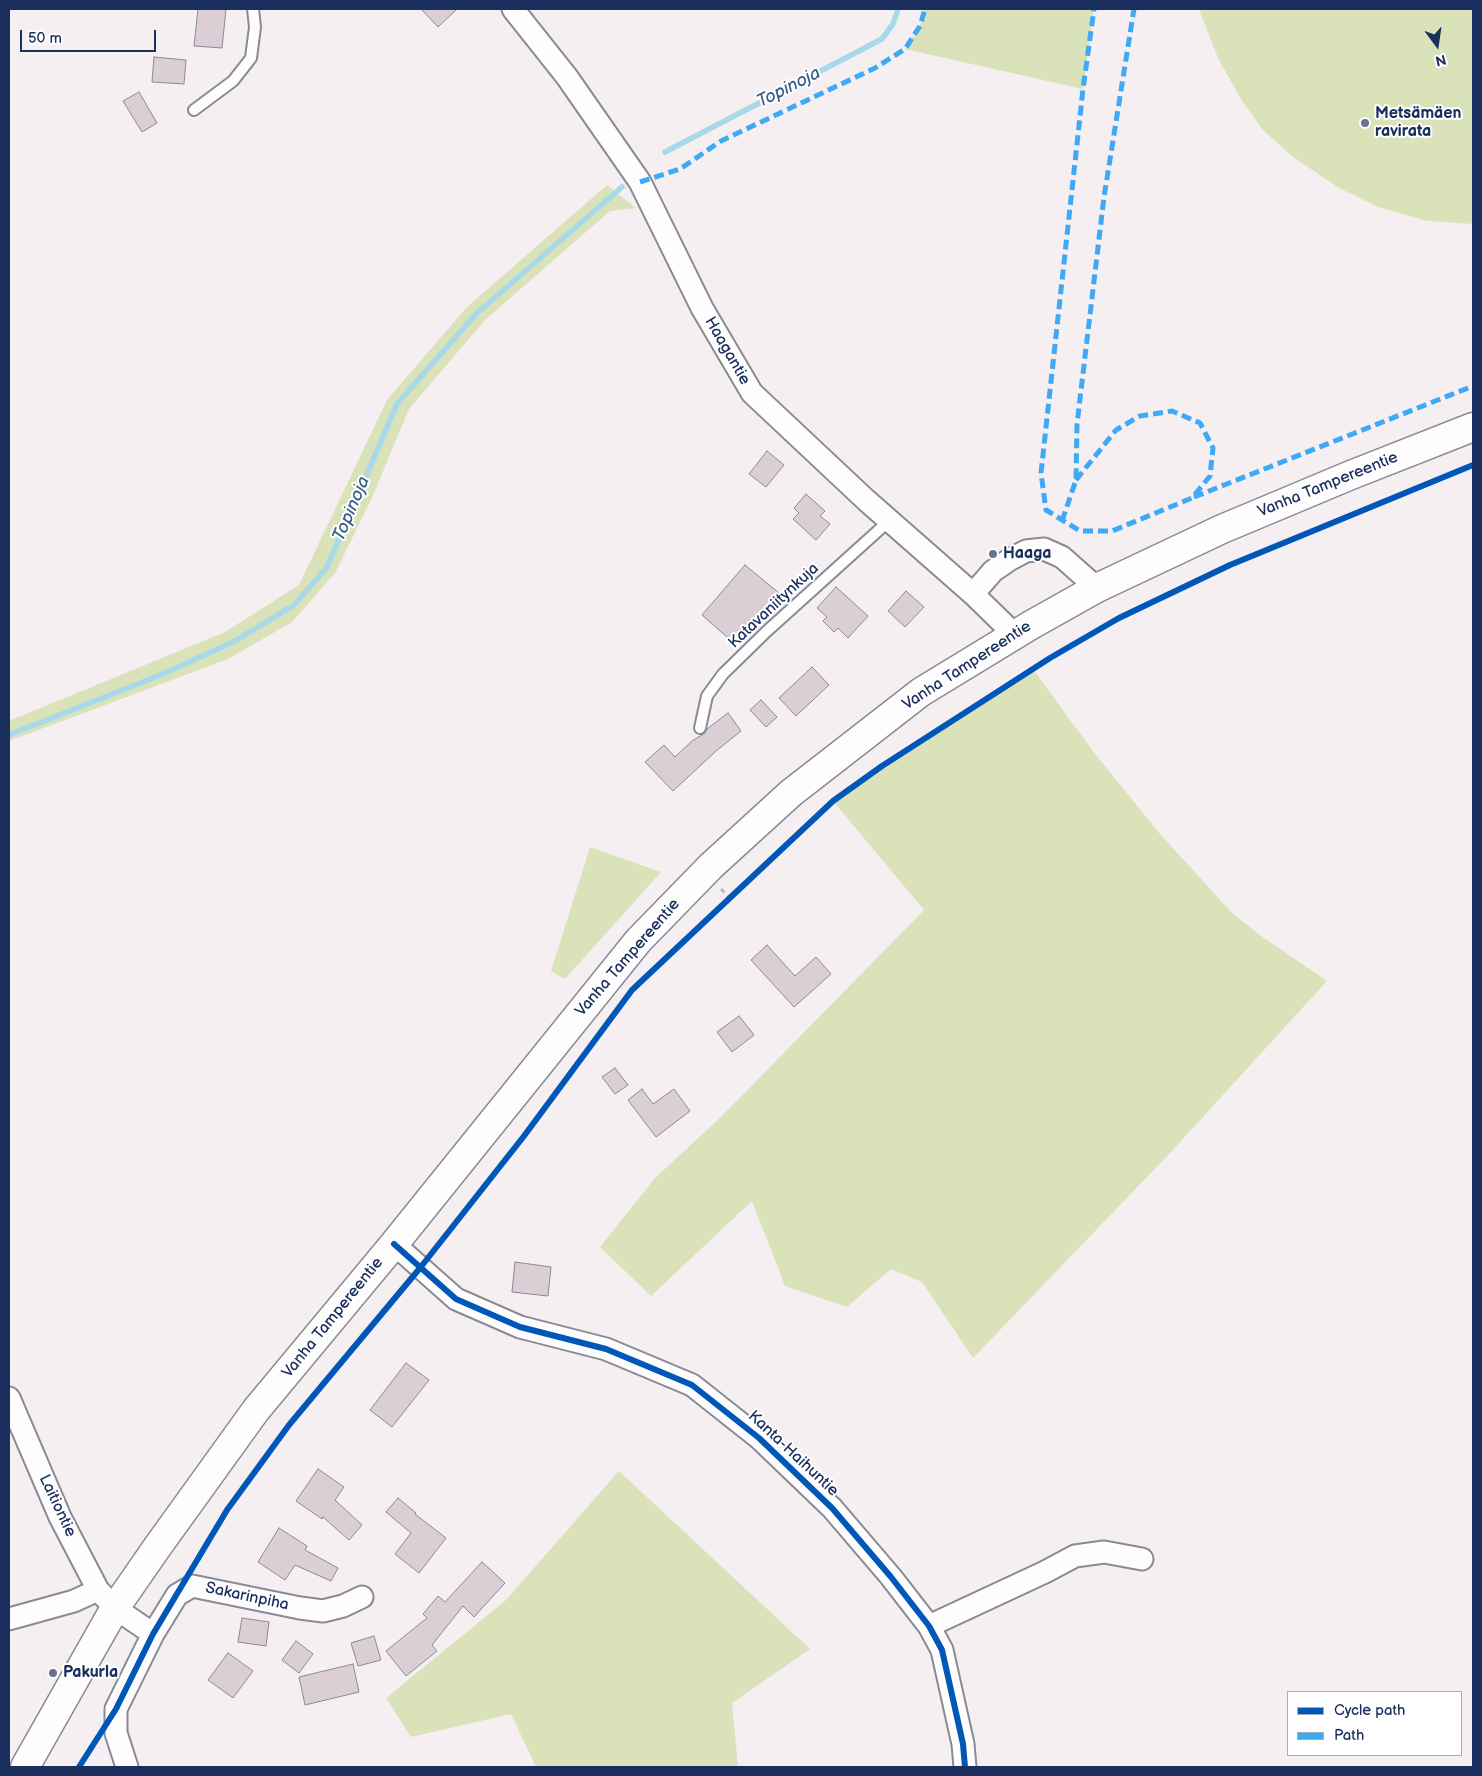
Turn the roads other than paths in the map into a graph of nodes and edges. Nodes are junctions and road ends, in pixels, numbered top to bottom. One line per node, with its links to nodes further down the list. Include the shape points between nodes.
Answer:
1 (253, 9): 3 (lane, via 255,27 251,58 233,81)
2 (513, 9): 5 (street, Haagantie, via 567,77 640,182 702,308 752,393)
3 (194, 110)
4 (1473, 427): 6 (main road, Vanha Tampereentie, via 1222,529)
5 (890, 520): 7 (street, Haagantie); 9 (lane, Katavaniitynkuja, via 723,674 707,696)
6 (1097, 588): 7 (street, via 1062,557 1044,549 1026,551 1009,560 993,571); 8 (main road, Vanha Tampereentie)
7 (973, 594): 8 (street, Haagantie)
8 (1014, 634): 10 (main road, Vanha Tampereentie, via 921,692 791,793 711,866 638,941)
9 (700, 728)
10 (394, 1244): 14 (main road, Vanha Tampereentie, via 256,1410 158,1546); 16 (street, Kanta-Haihuntie, via 456,1299 520,1327 606,1349 692,1385 759,1438 832,1508)
11 (9, 1398): 14 (street, Laitiontie, via 60,1517)
12 (1142, 1560): 16 (street, via 1104,1552 1075,1556)
13 (362, 1597): 17 (street, Sakarinpiha, via 323,1611 192,1586 176,1594)
14 (106, 1599): 15 (street, via 74,1601); 17 (street); 18 (main road, Vanha Tampereentie)
15 (9, 1619)
16 (929, 1626): 20 (street, Kanta-Haihuntie, via 942,1650)
17 (153, 1634): 19 (street, Sakarinpiha, via 116,1709 116,1733)
18 (25, 1767)
19 (127, 1767)
20 (965, 1767)

